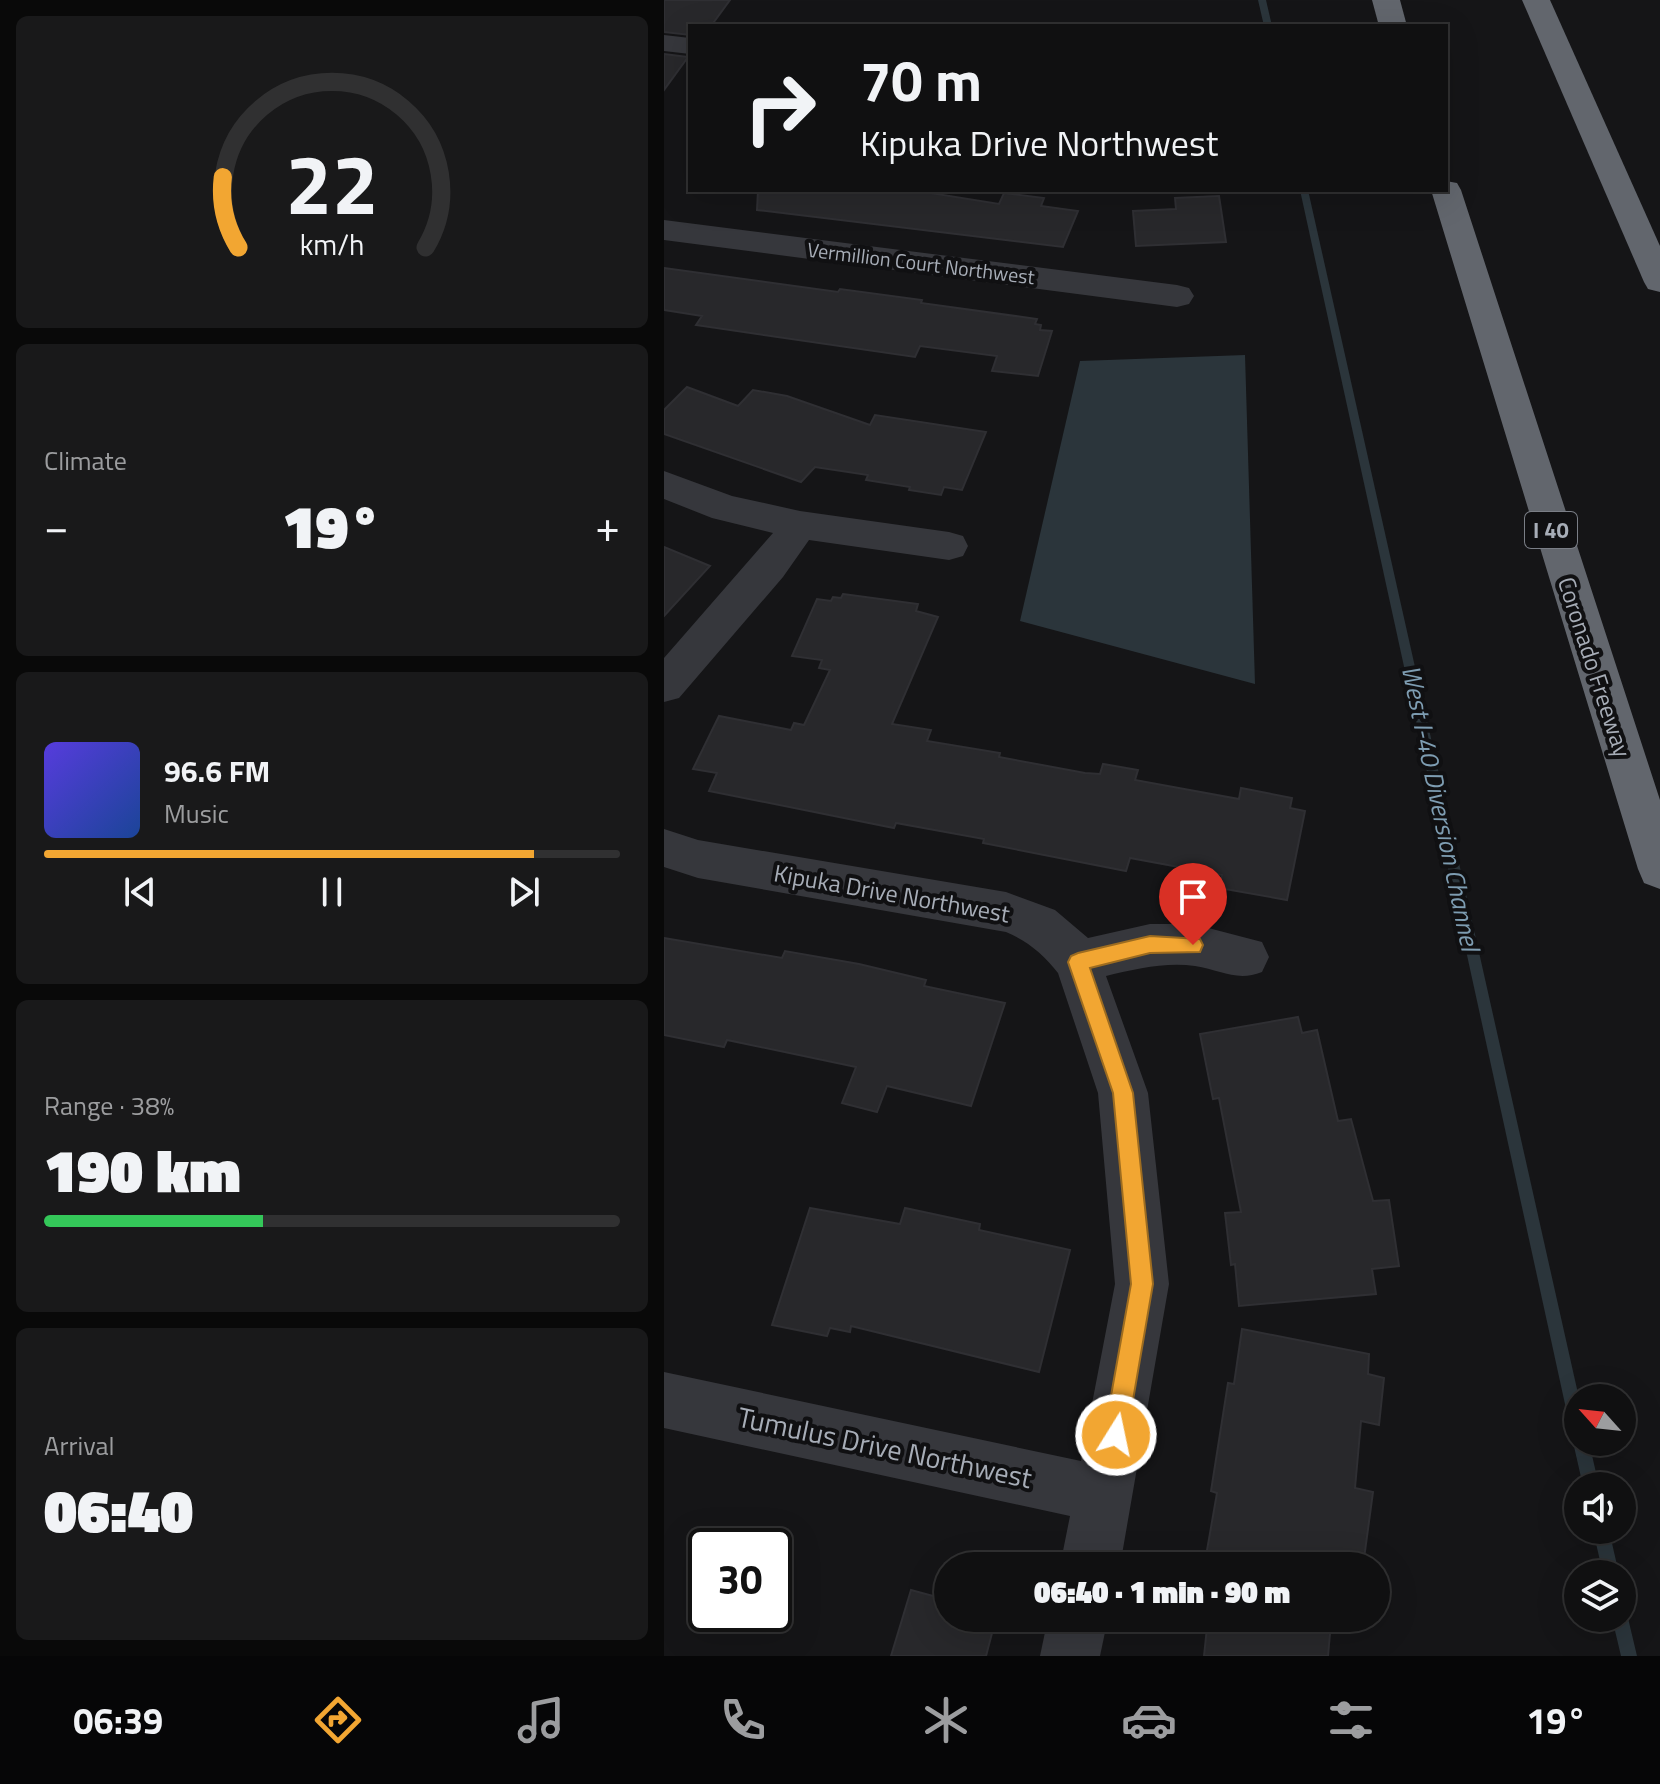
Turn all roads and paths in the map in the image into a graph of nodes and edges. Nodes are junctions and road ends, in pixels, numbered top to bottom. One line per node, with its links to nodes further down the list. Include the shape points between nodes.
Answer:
1 (1386, 0): 3 (highway)
2 (1536, 0): 8 (highway)
3 (1392, 24)
4 (664, 43): 5 (street)
5 (688, 46)
6 (1447, 192): 15 (highway, Coronado Freeway / I 40)
7 (664, 230): 9 (street, Vermillion Court Northwest)
8 (1660, 282)
9 (1177, 296)
10 (664, 484): 11 (street, via 725,508)
11 (800, 525): 12 (street); 13 (street)
12 (949, 546)
13 (664, 686)
14 (664, 848): 17 (street, Kipuka Drive Northwest, via 698,859 1006,912 1037,922)
15 (1660, 869)
16 (1246, 957): 17 (street, via 1193,945 1150,945)
17 (1078, 962): 19 (street, via 1123,1093 1142,1284)
18 (664, 1400): 19 (street, Tumulus Drive Northwest)
19 (1105, 1495): 20 (street)
20 (1093, 1552)
21 (1075, 1632): 22 (street)
22 (1070, 1656)

